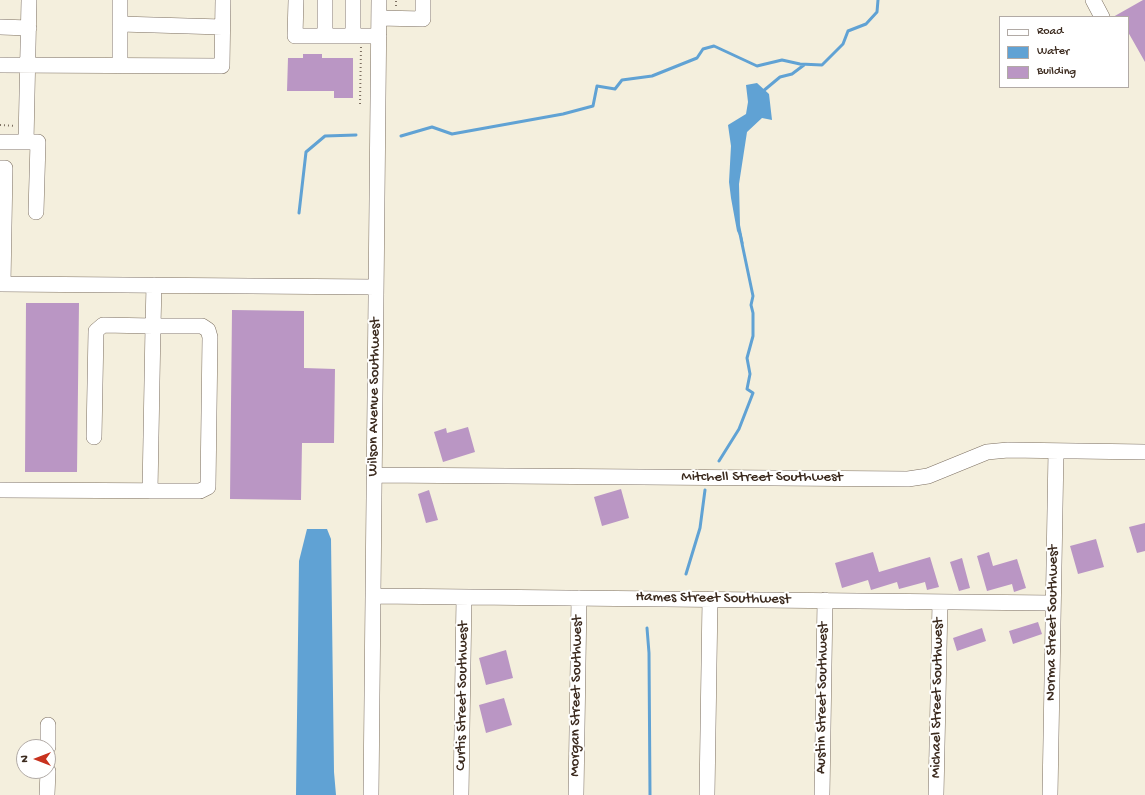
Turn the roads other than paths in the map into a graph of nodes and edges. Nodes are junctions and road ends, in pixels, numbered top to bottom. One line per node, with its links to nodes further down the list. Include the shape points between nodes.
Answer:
1 (29, 0): 15 (street)
2 (120, 0): 12 (street)
3 (223, 0): 14 (street)
4 (296, 0): 16 (street, via 295,36)
5 (325, 0): 16 (street)
6 (353, 0): 17 (street)
7 (379, 0): 11 (street, Wilson Avenue Southwest)
8 (423, 0): 11 (street, via 422,19)
9 (1093, 0): 10 (street)
10 (1101, 16)
11 (379, 18): 18 (street, Wilson Avenue Southwest)
12 (120, 24): 14 (street); 21 (street)
13 (0, 27): 15 (street)
14 (222, 27): 21 (street, via 222,66)
15 (29, 28): 20 (street)
16 (325, 36): 17 (street)
17 (357, 36): 18 (street)
18 (379, 36): 28 (street, Wilson Avenue Southwest)
19 (0, 65): 20 (street)
20 (28, 65): 21 (street); 23 (street)
21 (120, 66)
22 (2, 142): 23 (street); 24 (street)
23 (32, 142): 25 (street)
24 (2, 168): 26 (street)
25 (36, 212)
26 (2, 284): 27 (street)
27 (154, 285): 28 (street); 29 (street)
28 (376, 286): 33 (street, Wilson Avenue Southwest)
29 (153, 326): 30 (street, via 104,325 96,331); 35 (street); 35 (street, via 202,326 208,330 209,478 208,487 200,491)
30 (94, 438)
31 (1056, 451): 32 (street, Mitchell Street Southwest); 33 (street, Mitchell Street Southwest, via 987,452 928,476 908,479); 42 (street, Norma Street Southwest)
32 (1145, 452)
33 (374, 475): 36 (street, Wilson Avenue Southwest)
34 (0, 490): 35 (street)
35 (150, 491)
36 (374, 596): 37 (street, Hames Street Southwest); 47 (street, Wilson Avenue Southwest)
37 (464, 596): 38 (street, Hames Street Southwest); 48 (street, Curtis Street Southwest)
38 (579, 598): 39 (street, Hames Street Southwest); 49 (street, Morgan Street Southwest)
39 (710, 599): 40 (street, Hames Street Southwest); 50 (street)
40 (825, 600): 41 (street, Hames Street Southwest); 51 (street, Austin Street Southwest)
41 (940, 602): 42 (street, Hames Street Southwest); 52 (street, Michael Street Southwest)
42 (1053, 603): 53 (street, Norma Street Southwest)
43 (48, 725): 44 (street)
44 (48, 739)
45 (48, 779): 46 (street)
46 (47, 795)
47 (372, 795)
48 (461, 795)
49 (576, 795)
50 (707, 795)
51 (822, 795)
52 (936, 795)
53 (1050, 795)

